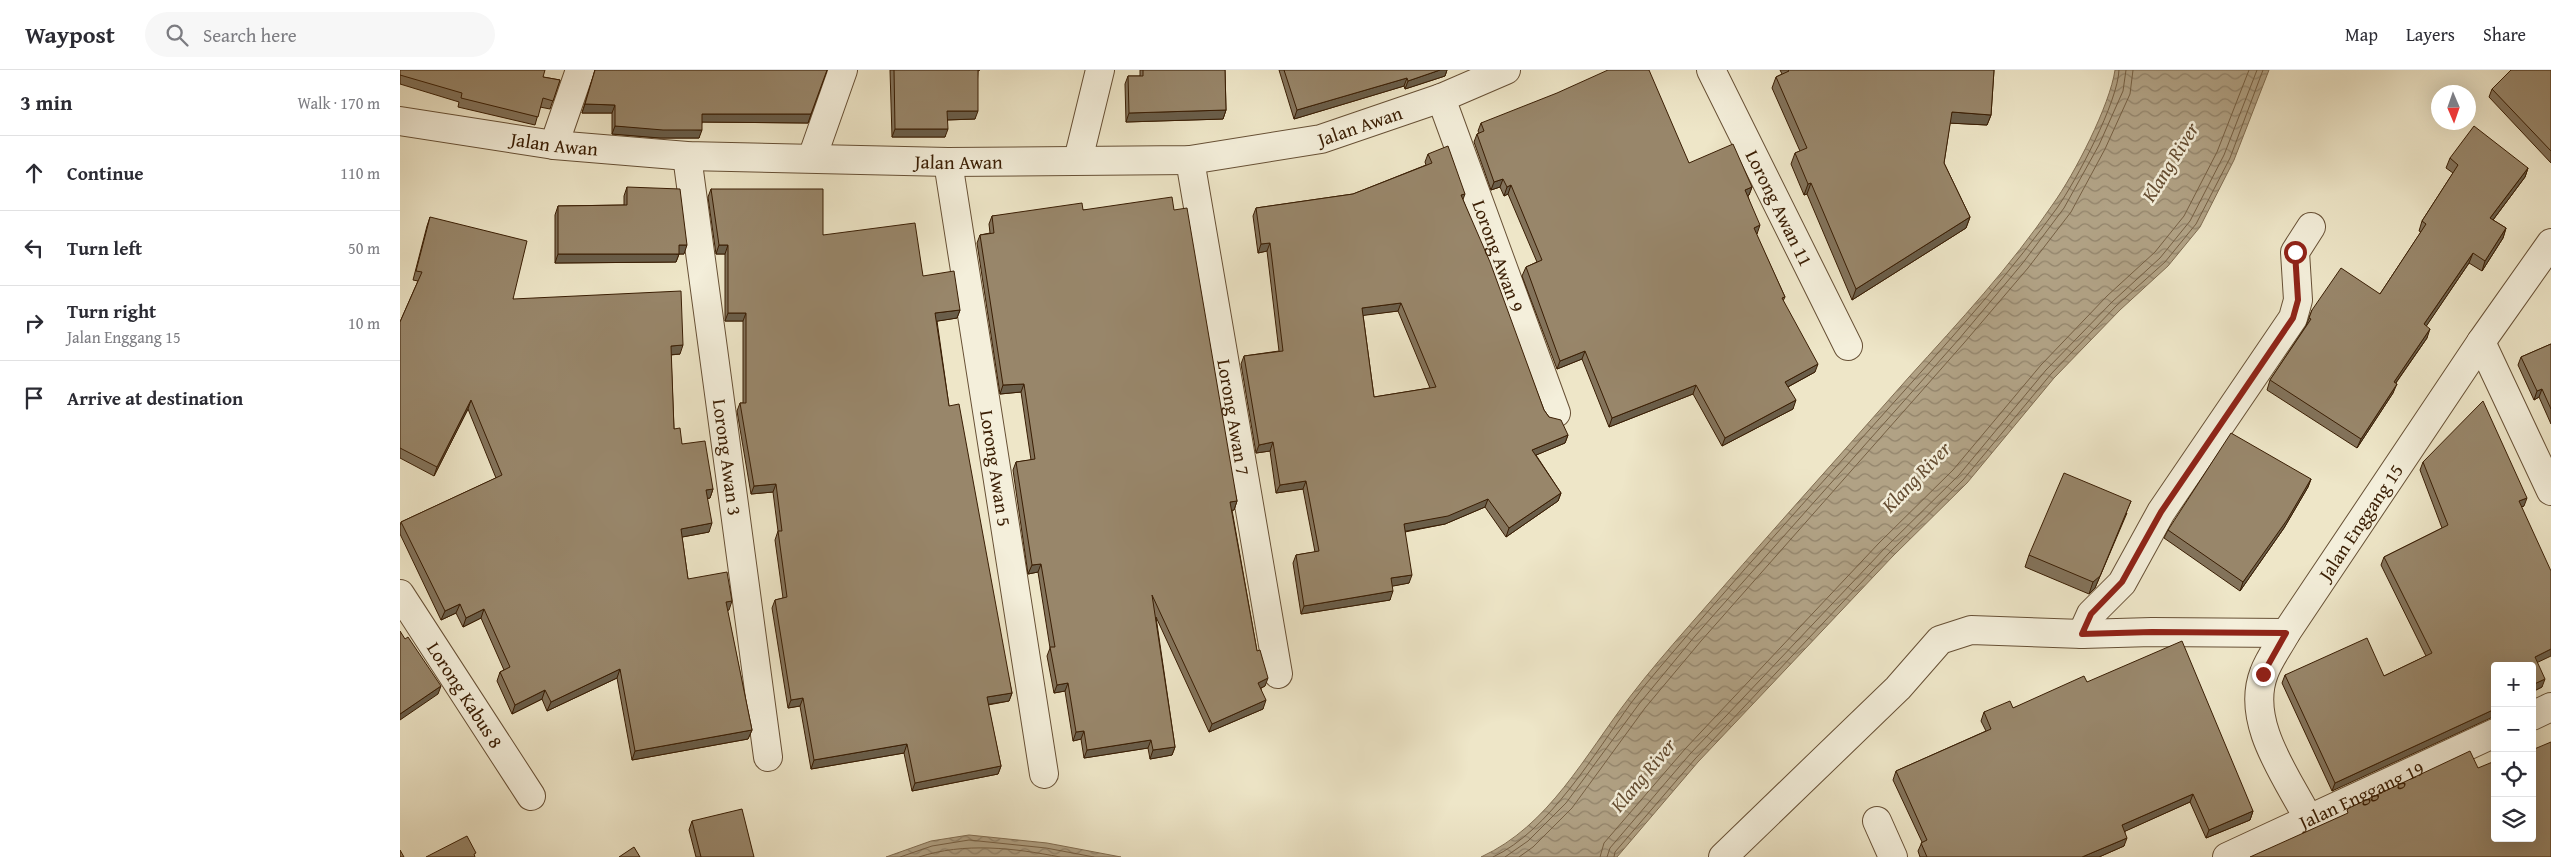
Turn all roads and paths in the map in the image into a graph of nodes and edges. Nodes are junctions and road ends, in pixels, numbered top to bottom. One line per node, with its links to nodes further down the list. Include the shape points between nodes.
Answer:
1 (580, 70): 8 (street)
2 (843, 70): 10 (street)
3 (1100, 70): 11 (street)
4 (1506, 70): 6 (street, Jalan Awan)
5 (1711, 70): 17 (street, Lorong Awan 11)
6 (1440, 98): 12 (street, Jalan Awan, via 1321,139); 18 (street, Lorong Awan 9)
7 (402, 127): 8 (street, Jalan Awan)
8 (554, 145): 9 (street, Jalan Awan)
9 (687, 156): 10 (street, Jalan Awan); 27 (street, Lorong Awan 3)
10 (812, 158): 13 (street, Jalan Awan)
11 (1078, 160): 12 (street, Jalan Awan); 13 (street, Jalan Awan)
12 (1190, 160): 23 (street, Lorong Awan 7)
13 (948, 162): 28 (street, Lorong Awan 5)
14 (2311, 227): 22 (street, via 2295,252 2298,300 2293,318 2161,512 2122,582 2091,614)
15 (2551, 243): 16 (street, Jalan Enggang 15)
16 (2481, 342): 19 (street); 21 (street, Jalan Enggang 15)
17 (1848, 346)
18 (1556, 413)
19 (2551, 491)
20 (400, 594): 29 (street, Lorong Kabus 8)
21 (2286, 633): 22 (street); 30 (street, Jalan Enggang 15, via 2263,674 2260,705 2266,736)
22 (2082, 634): 32 (street, via 1971,630 1940,640 1898,688)
23 (1278, 674)
24 (2551, 707): 25 (street)
25 (2536, 714)
26 (2491, 735): 30 (street, Jalan Enggang 19)
27 (768, 757)
28 (1044, 774)
29 (531, 796)
30 (2308, 818): 34 (street, Jalan Enggang 19)
31 (1876, 821): 33 (street)
32 (1723, 857)
33 (1893, 857)
34 (2227, 857)

